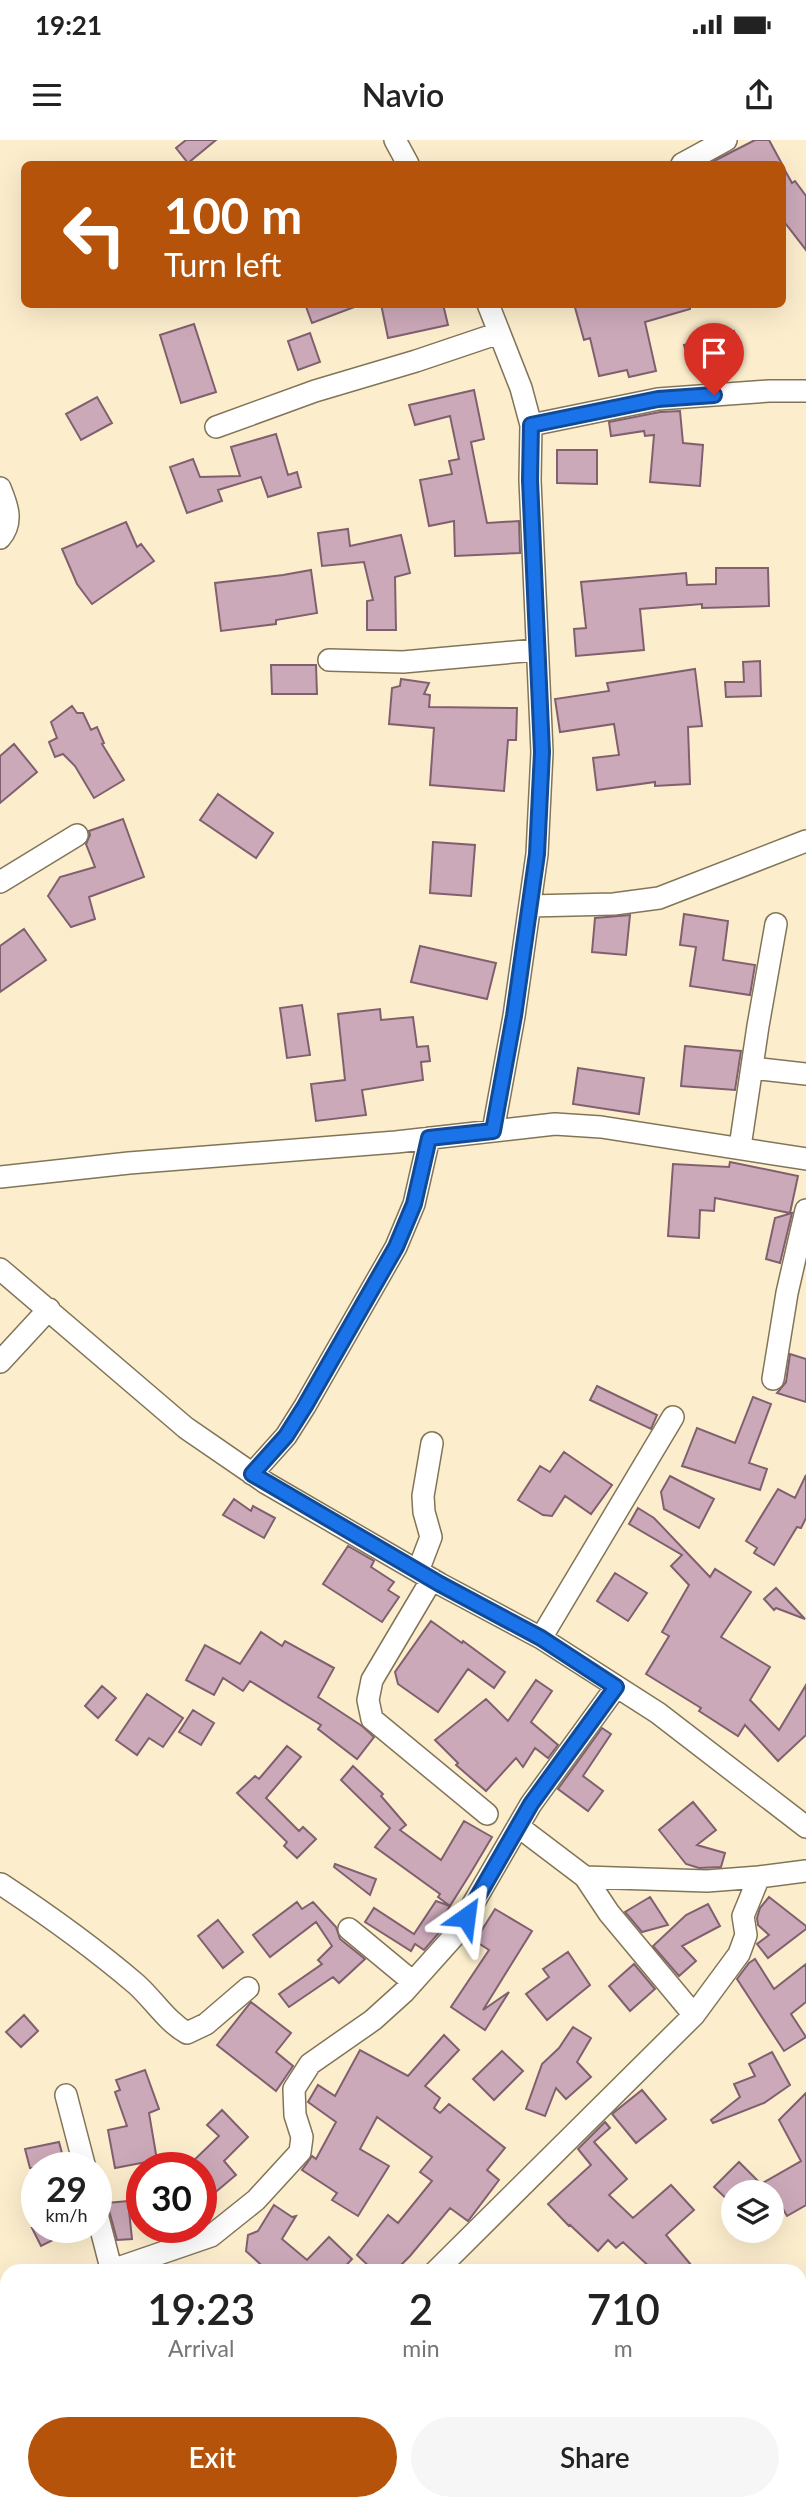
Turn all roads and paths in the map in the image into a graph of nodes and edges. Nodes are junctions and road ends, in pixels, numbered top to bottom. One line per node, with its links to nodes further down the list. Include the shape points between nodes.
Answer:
1 (395, 140): 3 (street)
2 (726, 140): 4 (street)
3 (406, 161)
4 (688, 161)
5 (490, 308): 6 (street)
6 (499, 333): 8 (street, via 522,388); 9 (street)
7 (806, 391): 8 (street, via 658,399)
8 (531, 425): 12 (street)
9 (216, 427)
10 (0, 488): 11 (street, via 8,524)
11 (0, 537)
12 (536, 650): 13 (street, via 403,662); 17 (street, via 542,752)
13 (329, 660)
14 (77, 835): 16 (street)
15 (806, 841): 17 (street, via 659,898)
16 (2, 877)
17 (530, 906): 21 (street)
18 (776, 924): 19 (street)
19 (752, 1068): 20 (street); 23 (street)
20 (806, 1074)
21 (493, 1131): 22 (street); 23 (street, via 555,1124)
22 (429, 1138): 25 (street); 33 (street, via 414,1204 396,1247 286,1436)
23 (740, 1147): 24 (street)
24 (806, 1159)
25 (0, 1177)
26 (806, 1210): 30 (street)
27 (0, 1269): 28 (street)
28 (49, 1309): 29 (street); 33 (street, via 186,1428)
29 (0, 1362)
30 (773, 1379)
31 (673, 1417): 35 (street)
32 (432, 1443): 34 (street, via 423,1496 431,1537)
33 (252, 1474): 34 (street)
34 (425, 1575): 35 (street); 37 (street, via 372,1680 368,1700 372,1719)
35 (541, 1638): 36 (street)
36 (616, 1687): 38 (street); 39 (street, via 658,1713)
37 (486, 1814)
38 (519, 1827): 41 (street); 45 (street, via 455,1935)
39 (806, 1827)
40 (806, 1871): 42 (street)
41 (585, 1877): 42 (street, via 707,1881); 47 (street)
42 (760, 1877): 47 (street, via 743,1916 746,1935 739,1954)
43 (0, 1885): 46 (street, via 44,1912 137,1986 187,2033 206,2024)
44 (348, 1930): 45 (street)
45 (413, 1982): 52 (street, via 373,2020 310,2064 294,2089 300,2152 256,2200 211,2236)
46 (248, 1988)
47 (694, 2015): 53 (street)
48 (66, 2095): 49 (street)
49 (81, 2152)
50 (105, 2243): 51 (street)
51 (110, 2264)
52 (132, 2264)
53 (443, 2264)

